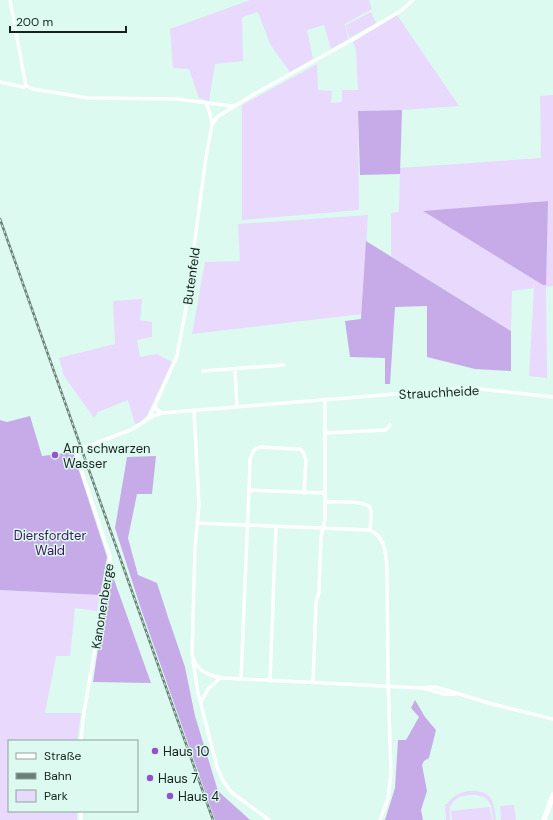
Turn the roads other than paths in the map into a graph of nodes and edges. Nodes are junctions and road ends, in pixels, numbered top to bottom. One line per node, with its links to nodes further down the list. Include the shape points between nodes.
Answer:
1 (10, 0): 4 (street)
2 (413, 0): 6 (street, via 402,10 352,40)
3 (0, 82): 4 (street)
4 (26, 86): 5 (street, via 88,98 176,98)
5 (206, 103): 6 (street); 7 (street, Butenfeld)
6 (233, 106): 7 (street, via 217,117)
7 (212, 125): 13 (street, Butenfeld, via 177,356)
8 (284, 365): 9 (street)
9 (235, 369): 10 (street); 14 (street)
10 (203, 371)
11 (553, 397): 12 (street, Strauchheide, via 480,389)
12 (325, 400): 14 (street, Strauchheide); 19 (street)
13 (155, 405): 16 (street); 17 (street, Butenfeld)
14 (237, 407): 15 (street, Strauchheide)
15 (194, 410): 16 (street, Strauchheide); 25 (street, via 199,505)
16 (162, 413): 17 (street, Strauchheide)
17 (147, 420): 20 (street, Strauchheide, via 133,429)
18 (390, 425): 19 (street, via 386,430)
19 (325, 433): 23 (street)
20 (75, 451): 38 (street, Kanonenberge, via 110,556)
21 (249, 490): 22 (street); 22 (street, via 250,458 254,450 261,447 301,450 306,458); 26 (street)
22 (304, 493): 23 (street)
23 (325, 493): 24 (street)
24 (325, 502): 28 (street); 29 (street, via 368,505 371,509)
25 (197, 523): 26 (street); 30 (street)
26 (248, 525): 27 (street); 32 (street)
27 (276, 526): 28 (street); 33 (street)
28 (322, 528): 29 (street); 34 (street)
29 (370, 530): 35 (street, via 382,541 386,554)
30 (193, 660): 31 (street, via 204,672); 36 (street)
31 (220, 678): 32 (street); 36 (street, via 208,689)
32 (241, 679): 33 (street)
33 (270, 680): 34 (street)
34 (313, 682): 35 (street)
35 (388, 686): 37 (street, via 436,687); 41 (street, via 391,773 386,805)
36 (201, 704): 40 (street, via 217,767 224,784)
37 (553, 719)
38 (81, 740)
39 (553, 796): 42 (main road)
40 (269, 820)
41 (380, 820)
42 (544, 820)

